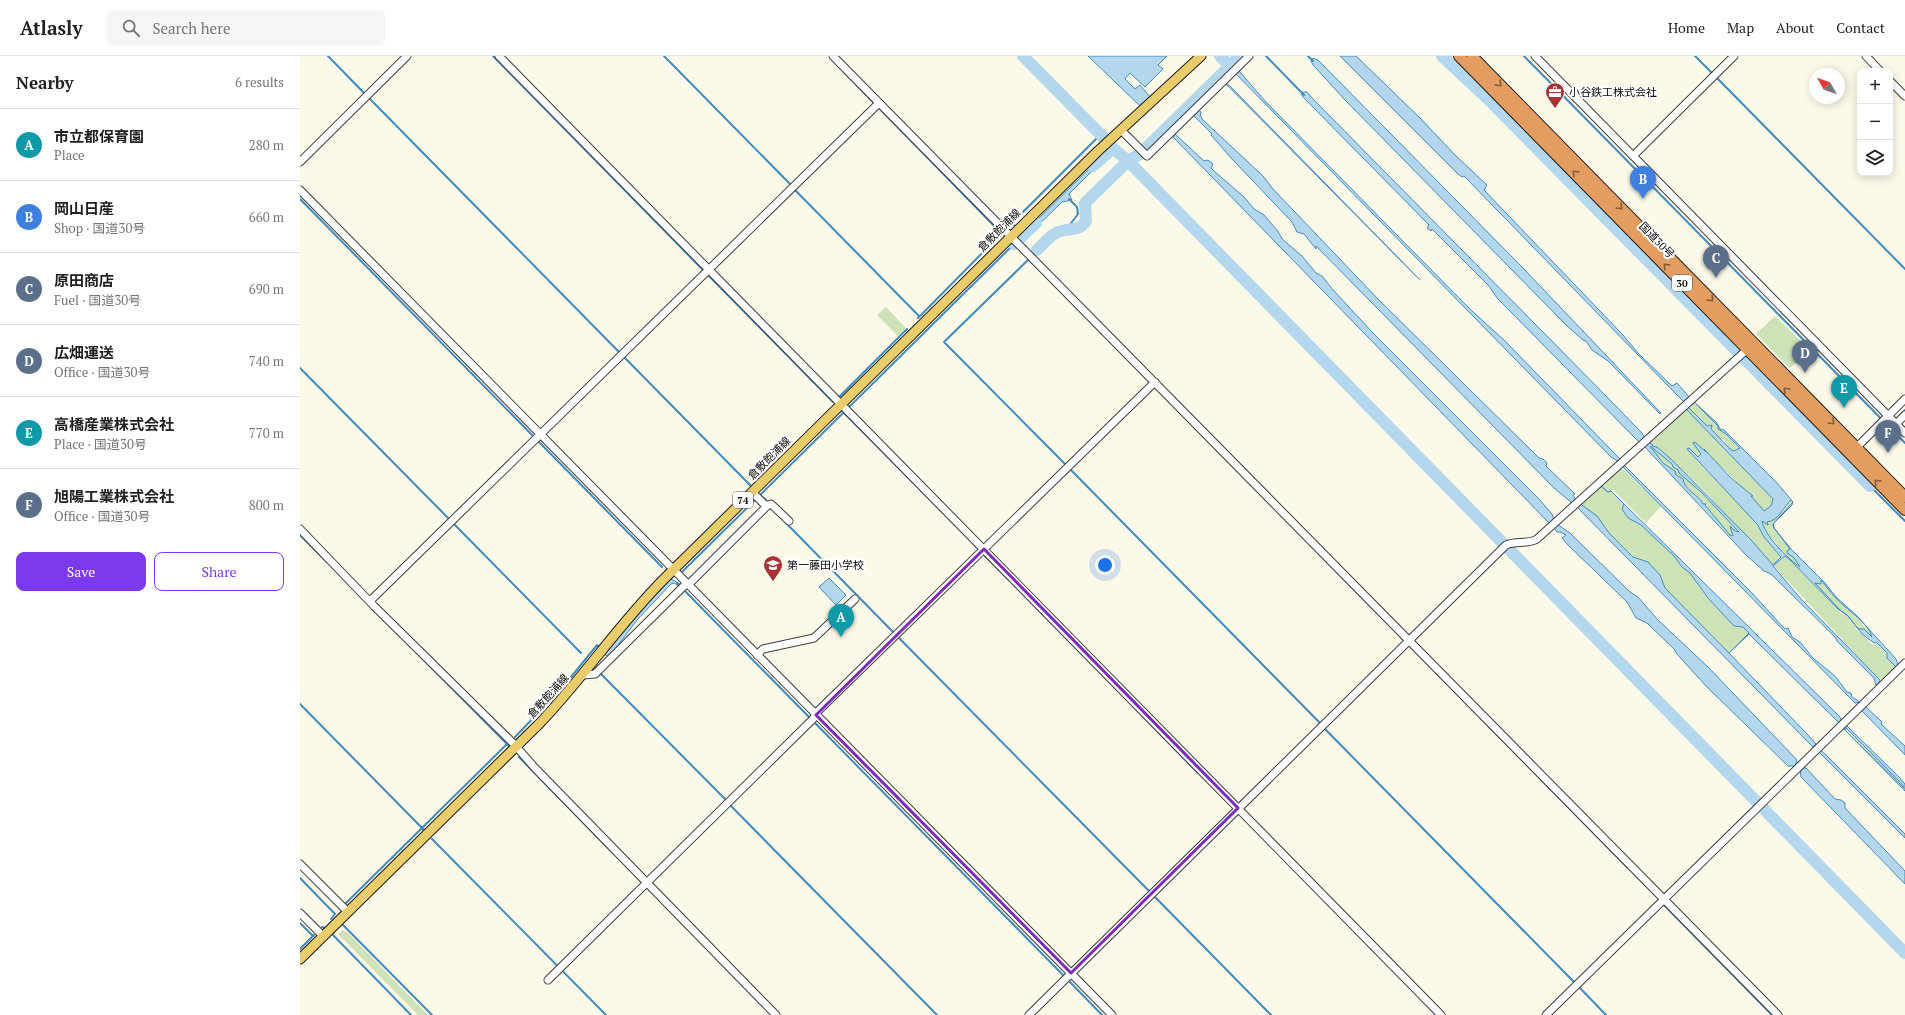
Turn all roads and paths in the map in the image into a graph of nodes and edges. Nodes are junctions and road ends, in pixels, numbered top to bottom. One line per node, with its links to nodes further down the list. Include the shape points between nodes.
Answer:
1 (407, 56): 17 (street)
2 (499, 56): 20 (street)
3 (833, 56): 14 (street)
4 (1201, 56): 15 (main road, 倉敷飽浦線 / 74)
5 (1249, 56): 15 (street, via 1147,156)
6 (1459, 56): 21 (highway, 国道30号 / 30, one-way to 6)
7 (1472, 56): 21 (highway, 国道30号 / 30, one-way to 21)
8 (1535, 56): 16 (street)
9 (1734, 56): 16 (street)
10 (1866, 56): 11 (street)
11 (1877, 68)
12 (1893, 84): 13 (street)
13 (1905, 96)
14 (877, 105): 19 (street); 20 (street)
15 (1121, 130): 19 (main road, 倉敷飽浦線 / 74)
16 (1633, 156): 26 (street)
17 (300, 162)
18 (300, 190): 28 (street)
19 (1011, 236): 22 (street); 24 (main road, 倉敷飽浦線 / 74)
20 (707, 271): 24 (street); 28 (street)
21 (1748, 349): 29 (highway, 国道30号 / 30); 41 (street, via 1537,539 1505,546)
22 (1155, 382): 36 (street); 41 (street)
23 (1905, 399): 26 (street)
24 (845, 408): 30 (main road, 倉敷飽浦線 / 74); 36 (street)
25 (1905, 415): 26 (street)
26 (1889, 420): 27 (street); 29 (street)
27 (1905, 433)
28 (537, 437): 37 (street); 40 (street)
29 (1853, 451): 31 (highway, 国道30号 / 30); 33 (highway, 国道30号 / 30, one-way to 29)
30 (756, 496): 32 (street); 37 (main road, 倉敷飽浦線 / 74)
31 (1905, 497)
32 (766, 506): 34 (street, via 771,504); 38 (street)
33 (1905, 510)
34 (789, 521)
35 (300, 529): 40 (street)
36 (984, 549): 45 (street); 47 (street)
37 (673, 570): 38 (street); 44 (main road, 倉敷飽浦線 / 74, via 632,613)
38 (684, 586): 42 (street); 44 (street, via 595,674)
39 (855, 599): 42 (street, via 814,638 763,649)
40 (370, 601): 46 (street)
41 (1408, 643): 47 (street); 50 (street)
42 (757, 655): 45 (street)
43 (1905, 663): 50 (street)
44 (583, 675): 46 (main road, 倉敷飽浦線 / 74, via 557,706)
45 (816, 715): 49 (street); 55 (street)
46 (516, 747): 49 (street); 51 (main road, 倉敷飽浦線 / 74)
47 (1238, 808): 55 (street); 60 (street)
48 (300, 864): 51 (street)
49 (644, 884): 56 (street); 57 (street)
50 (1662, 901): 61 (street); 62 (street)
51 (348, 912): 53 (main road, 倉敷飽浦線 / 74)
52 (300, 913): 53 (street)
53 (323, 936): 54 (main road, 倉敷飽浦線 / 74)
54 (300, 959)
55 (1071, 974): 58 (street); 59 (street)
56 (548, 980)
57 (776, 1015)
58 (1029, 1015)
59 (1112, 1015)
60 (1441, 1015)
61 (1546, 1015)
62 (1778, 1015)

